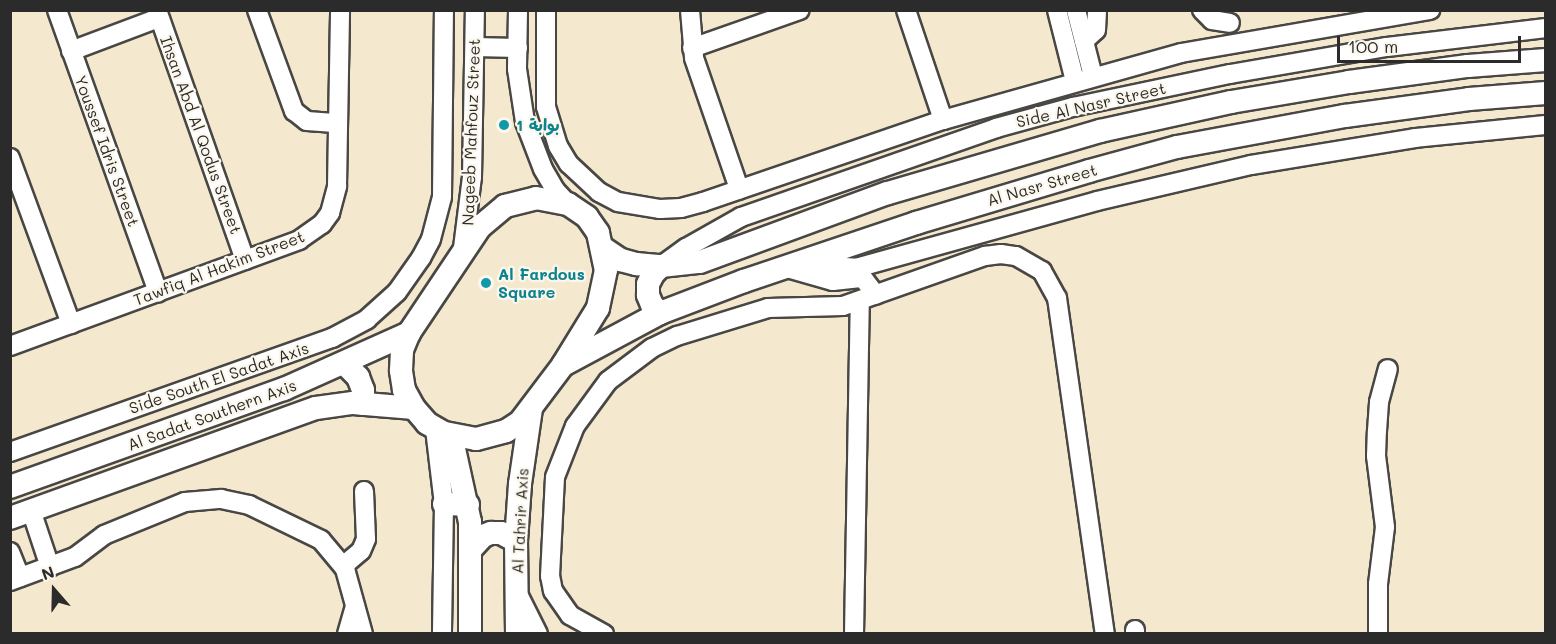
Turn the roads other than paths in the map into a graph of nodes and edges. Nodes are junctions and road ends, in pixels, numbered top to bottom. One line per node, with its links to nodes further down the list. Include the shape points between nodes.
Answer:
1 (57, 10): 24 (street, Youssef Idris Street)
2 (257, 10): 29 (street, via 294,111 307,121)
3 (340, 10): 29 (street, Tawfiq Al Hakim Street)
4 (444, 10): 55 (street, Side South El Sadat Axis, via 442,197 431,239 410,277 383,306 332,338)
5 (475, 10): 21 (street, Nageeb Mahfouz Street)
6 (518, 10): 22 (street)
7 (546, 10): 32 (street, via 546,107 550,127 569,164 599,192 618,202 660,209 681,208)
8 (690, 10): 23 (street)
9 (800, 10): 23 (street)
10 (906, 10): 28 (street)
11 (1057, 10): 26 (street)
12 (1076, 10): 19 (street)
13 (1097, 10): 19 (street, via 1096,30)
14 (1202, 10): 17 (street, via 1212,20)
15 (1430, 10): 20 (street)
16 (158, 14): 24 (street); 38 (street, Ihsan Abd Al Qodus Street)
17 (1229, 17): 20 (street)
18 (1545, 27): 39 (street, Side Al Nasr Street, via 1387,47 1073,107 996,128 741,217)
19 (1084, 41): 26 (street)
20 (1234, 43): 26 (street)
21 (475, 47): 22 (street); 36 (street, Nageeb Mahfouz Street, via 472,177)
22 (518, 48): 33 (street, via 519,97 530,138 555,190)
23 (692, 48): 32 (street)
24 (71, 51): 42 (street, Youssef Idris Street)
25 (1545, 60): 39 (main road, via 1349,82 1172,115 968,168 818,217 718,257)
26 (1084, 79): 28 (street)
27 (1545, 93): 37 (main road, Al Nasr Street, via 1395,107 1177,147 1002,196)
28 (943, 120): 32 (street)
29 (338, 123): 38 (street, Tawfiq Al Hakim Street, via 337,186 330,213 311,233)
30 (1545, 125): 35 (street, via 1415,138 1251,165)
31 (10, 158): 45 (street)
32 (739, 189)
33 (568, 204): 34 (main road, via 587,217); 36 (main road, via 536,198 505,206 480,227)
34 (603, 248): 39 (main road, via 621,260); 49 (main road, via 606,270 598,308)
35 (913, 252): 37 (street, via 847,269 830,266); 41 (street, via 895,271)
36 (462, 253): 46 (main road)
37 (815, 256): 40 (main road, Al Nasr Street)
38 (245, 260): 42 (street, Tawfiq Al Hakim Street)
39 (661, 266): 44 (main road, via 648,284 652,305)
40 (783, 267): 43 (street, via 833,281 863,278); 44 (main road, Al Nasr Street)
41 (899, 287): 43 (street); 77 (street, via 985,256 1001,254 1030,262 1052,284)
42 (158, 292): 45 (street, Tawfiq Al Hakim Street)
43 (868, 298): 75 (street, via 827,308 768,308 677,336 629,363 589,403 567,442 555,477 550,576 553,591 570,615); 76 (street)
44 (660, 313): 49 (main road, Al Nasr Street)
45 (71, 324): 47 (street, Tawfiq Al Hakim Street)
46 (409, 333): 48 (main road, Al Sadat Southern Axis); 52 (main road, via 402,350 401,370 404,390)
47 (10, 346)
48 (344, 363): 51 (main road, via 358,378); 56 (main road, Al Sadat Southern Axis, via 284,389)
49 (563, 365): 53 (main road)
50 (1388, 369): 78 (street, via 1379,402 1376,456 1385,527 1378,584)
51 (363, 404): 52 (main road, Al Sadat Southern Axis); 60 (main road, Al Sadat Southern Axis, via 316,408)
52 (414, 408): 54 (main road)
53 (531, 409): 54 (main road, via 520,422 491,437 476,439); 61 (main road, Al Tahrir Axis)
54 (443, 432): 58 (street); 59 (main road)
55 (10, 452)
56 (10, 487)
57 (364, 491): 64 (street, via 366,539 361,551)
58 (444, 504): 59 (main road); 71 (street)
59 (468, 505): 62 (main road)
60 (21, 514): 65 (street)
61 (516, 541): 62 (main road, via 501,533 491,533); 67 (main road, Al Tahrir Axis)
62 (471, 549): 72 (main road)
63 (10, 552): 66 (street)
64 (343, 566): 65 (street, via 321,540 249,505 203,499 185,502 114,530 75,557); 68 (street)
65 (50, 567): 66 (street)
66 (15, 579)
67 (517, 592): 73 (main road, Al Tahrir Axis); 74 (street)
68 (355, 606): 69 (street); 70 (street)
69 (347, 633)
70 (363, 633)
71 (442, 633)
72 (470, 633)
73 (518, 633)
74 (538, 633)
75 (604, 633)
76 (854, 633)
77 (1105, 633)
78 (1378, 633)

